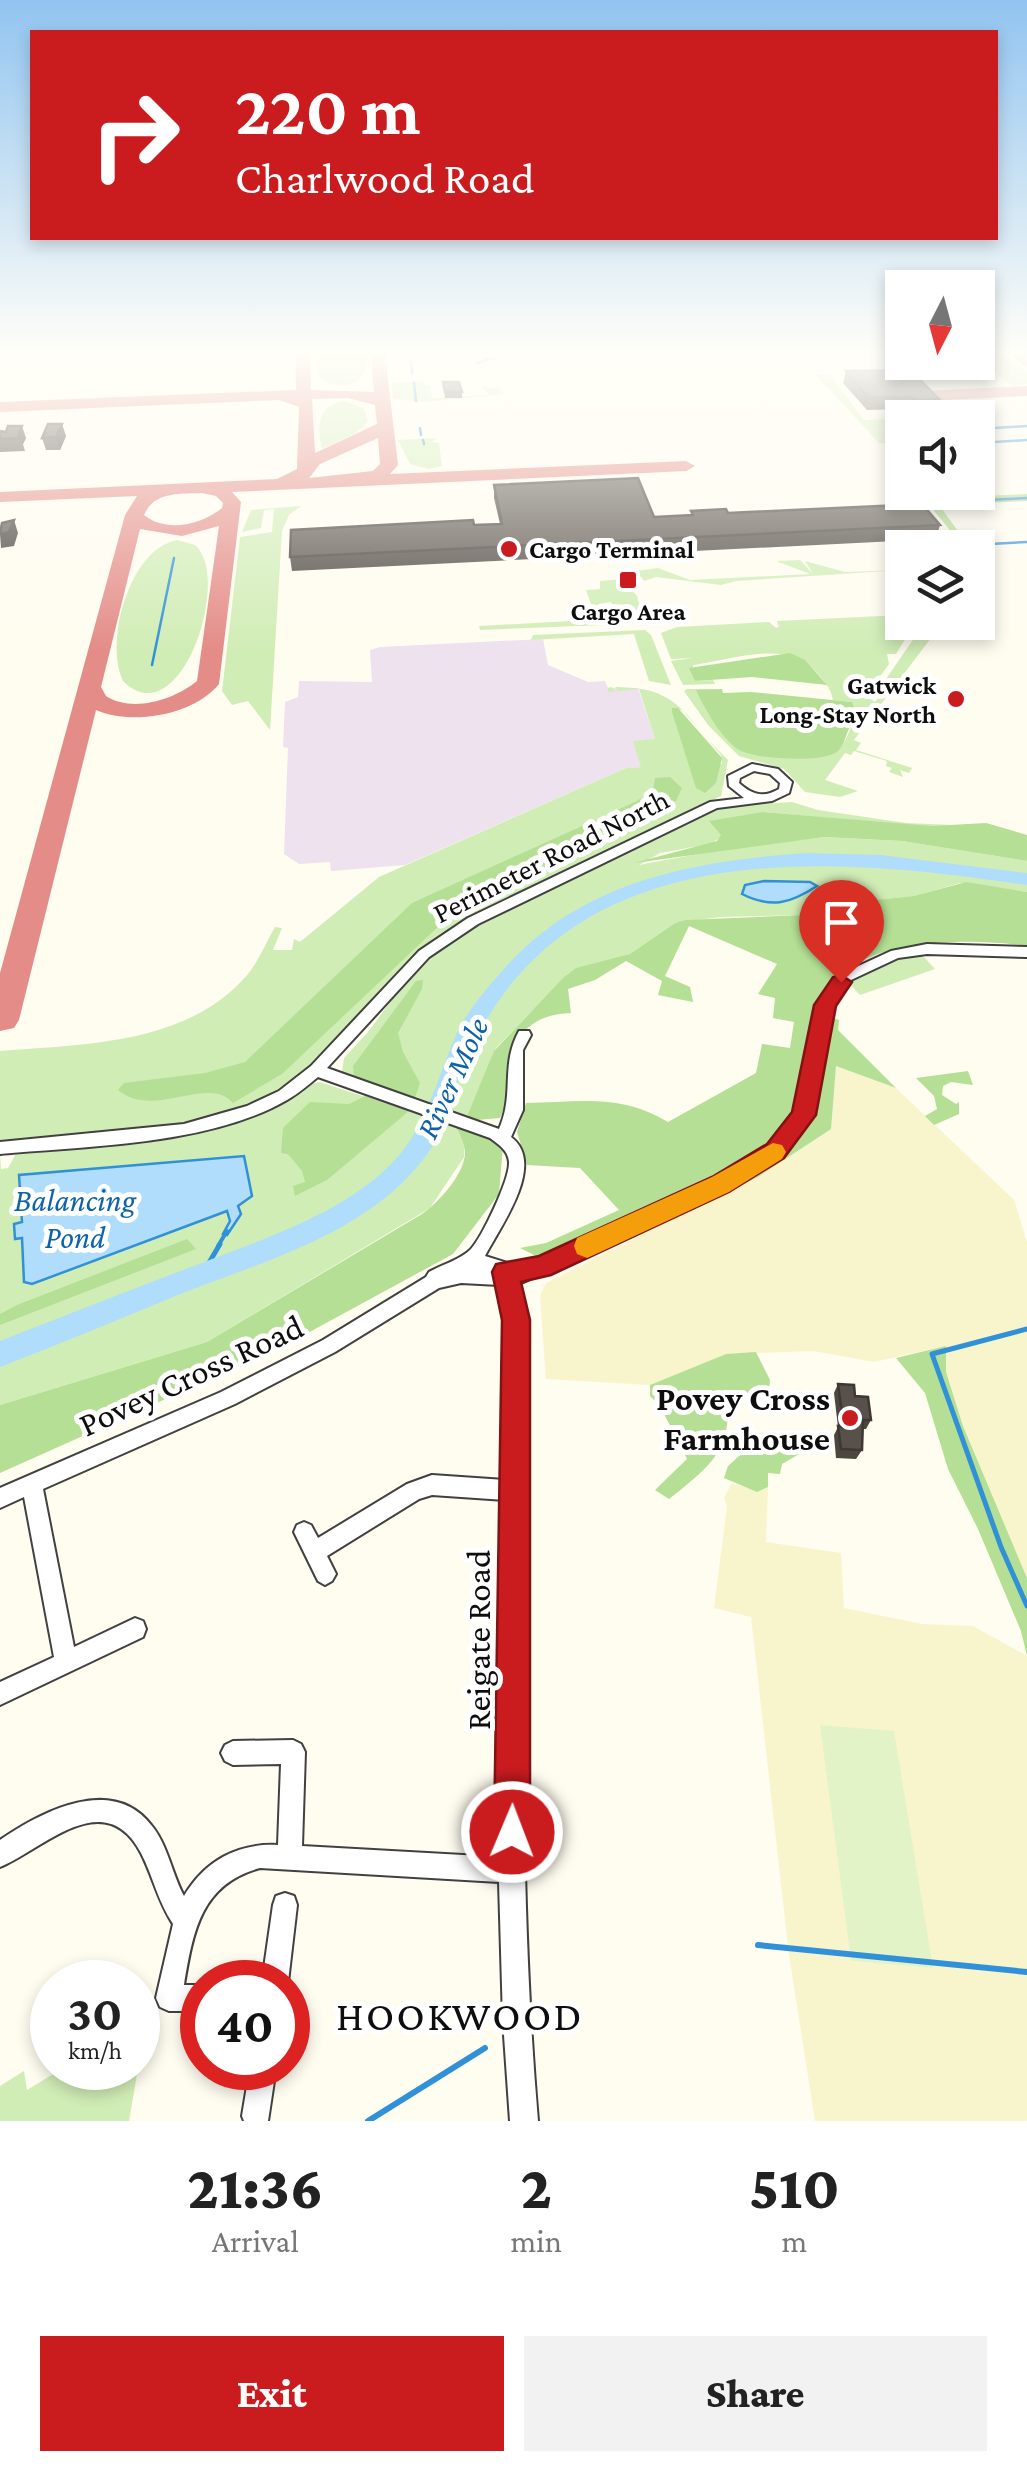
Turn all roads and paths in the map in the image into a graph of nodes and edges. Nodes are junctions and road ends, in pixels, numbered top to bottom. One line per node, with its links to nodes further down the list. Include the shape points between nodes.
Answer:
1 (733, 780): 2 (street, via 742,793); 2 (street, via 750,768 780,774 785,790); 3 (street, Perimeter Road North)
2 (763, 798): 3 (street, Perimeter Road North)
3 (714, 805): 6 (street, Perimeter Road North, via 444,938)
4 (1027, 952): 10 (street, via 915,951 846,978 825,1005 804,1115 775,1151 720,1185)
5 (524, 1035): 7 (street, via 516,1050 515,1110)
6 (316, 1070): 7 (street); 8 (street, Perimeter Road North, via 275,1100 204,1126)
7 (503, 1137): 9 (street, via 516,1152 515,1183)
8 (0, 1148)
9 (471, 1267): 10 (street); 11 (street, Povey Cross Road, via 228,1398)
10 (513, 1274): 12 (street, Reigate Road)
11 (32, 1484): 13 (street, Povey Cross Road); 16 (street)
12 (514, 1490): 14 (street, via 432,1485 414,1491 310,1542); 21 (street, Reigate Road)
13 (0, 1498)
14 (325, 1574)
15 (134, 1629): 16 (street)
16 (66, 1663): 17 (street)
17 (0, 1694)
18 (233, 1754): 20 (street, via 293,1752)
19 (0, 1856): 23 (street, via 65,1817 125,1817 144,1834)
20 (290, 1857): 21 (street); 23 (street, via 236,1862 204,1886)
21 (512, 1870): 28 (street, Reigate Road)
22 (285, 1905): 24 (street)
23 (184, 1918): 25 (street, via 169,1998)
24 (278, 1960)
25 (180, 1998)
26 (260, 2090): 27 (street)
27 (256, 2116)
28 (524, 2121)

